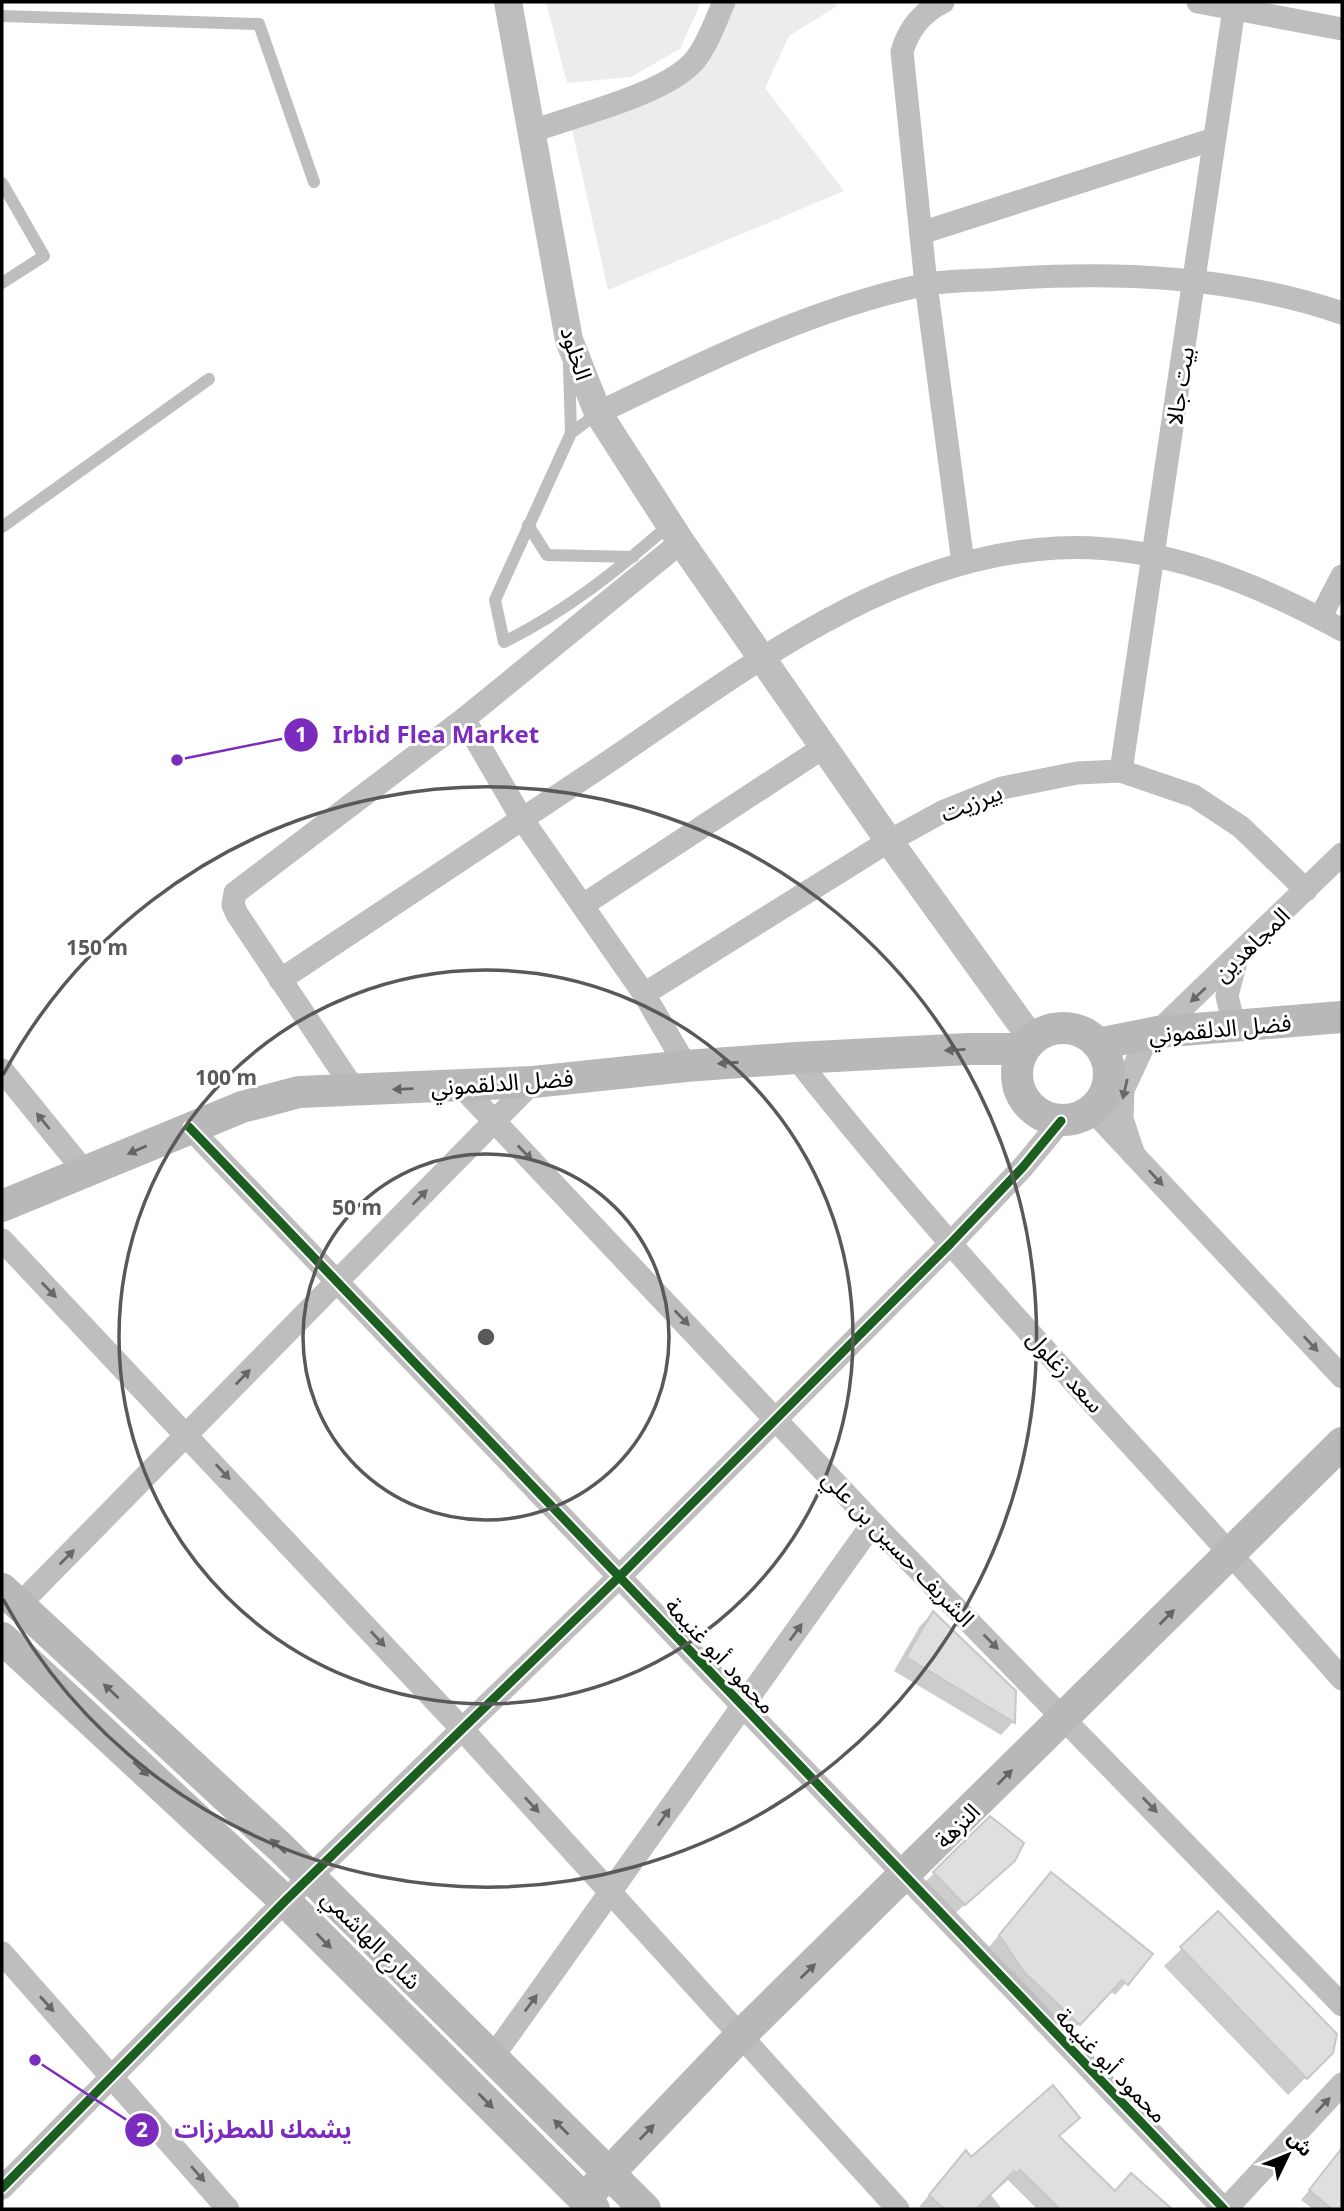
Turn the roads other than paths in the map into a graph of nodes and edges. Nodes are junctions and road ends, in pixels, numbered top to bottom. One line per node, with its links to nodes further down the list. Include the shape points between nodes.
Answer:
1 (508, 2): 9 (street, الخلود)
2 (724, 2): 9 (street, via 696,59 674,77)
3 (943, 2): 13 (street, via 919,19 907,34 902,52)
4 (1198, 2): 5 (street)
5 (1235, 6): 6 (street); 10 (street, بيت جالا)
6 (1267, 8): 8 (street)
7 (2, 16): 11 (lane, via 259,24)
8 (1342, 29)
9 (533, 131): 18 (street, الخلود)
10 (1214, 139): 13 (street); 14 (street, بيت جالا)
11 (314, 182)
12 (2, 183): 15 (lane, via 44,256)
13 (921, 233): 16 (street)
14 (1196, 279): 16 (street, via 1065,275); 17 (street); 25 (street, بيت جالا)
15 (2, 283)
16 (926, 284): 20 (street, via 857,302 755,341); 27 (street)
17 (1342, 313)
18 (569, 340): 20 (street, الخلود); 21 (lane)
19 (209, 379): 23 (lane)
20 (598, 412): 21 (lane); 24 (street, الخلود)
21 (571, 433): 22 (lane)
22 (528, 525): 26 (lane, via 547,555); 26 (lane, via 495,600 504,642 546,622)
23 (2, 527)
24 (675, 534): 26 (lane); 31 (street, الخلود); 32 (street)
25 (1152, 555): 27 (street, via 1058,548); 29 (street, via 1238,579); 34 (street, بيت جالا)
26 (633, 557)
27 (962, 563): 31 (street, via 862,604)
28 (1342, 576): 29 (street)
29 (1320, 618): 30 (street)
30 (1342, 630)
31 (764, 658): 33 (street, الخلود); 35 (street)
32 (464, 719): 35 (street); 41 (street, via 235,893 237,914)
33 (824, 747): 36 (street, الخلود); 39 (street)
34 (1121, 771): 36 (street, بيرزيت, via 1076,773 1002,788 942,812); 38 (street, بيرزيت, via 1216,808)
35 (522, 819): 39 (street); 41 (street)
36 (890, 841): 42 (street, بيرزيت); 46 (street, الخلود)
37 (1342, 854): 38 (street, المجاهدين)
38 (1306, 890): 40 (street, المجاهدين)
39 (583, 905): 42 (street)
40 (1237, 958): 44 (street, via 1227,996); 45 (street, المجاهدين, one-way to 45)
41 (280, 981): 53 (street)
42 (644, 994): 49 (street)
43 (1342, 1017): 44 (main road, فضل الدلقموني)
44 (1234, 1025): 45 (main road, فضل الدلقموني)
45 (1158, 1032): 47 (main road, فضل الدلقموني); 58 (street, المجاهدين, one-way to 58, via 1144,1045 1123,1090 1122,1119)
46 (1028, 1044): 47 (main road, via 1059,1027 1080,1032); 48 (main road, فضل الدلقموني, one-way to 48); 55 (main road, via 1017,1073 1022,1096 1031,1109)
47 (1098, 1044): 54 (main road, via 1109,1071 1108,1086)
48 (796, 1058): 49 (main road, فضل الدلقموني, one-way to 49); 62 (street, سعد زغلول)
49 (686, 1066): 51 (main road, فضل الدلقموني)
50 (2, 1070): 59 (street, one-way to 50)
51 (533, 1082): 52 (main road, فضل الدلقموني); 56 (street)
52 (461, 1086): 53 (main road, فضل الدلقموني, one-way to 53); 56 (street, الشريف حسين بن علي)
53 (355, 1091): 57 (main road, فضل الدلقموني, via 299,1092)
54 (1092, 1110): 55 (main road); 58 (street)
55 (1061, 1121): 62 (street)
56 (495, 1122): 63 (street, one-way to 56); 65 (street, الشريف حسين بن علي, one-way to 65)
57 (189, 1127): 59 (main road, فضل الدلقموني, one-way to 59); 63 (street, محمود أبو غنيمة)
58 (1135, 1155): 64 (street, one-way to 64)
59 (85, 1172): 60 (main road, فضل الدلقموني)
60 (2, 1206)
61 (2, 1240): 66 (street, one-way to 66)
62 (950, 1244): 65 (street); 69 (street, سعد زغلول)
63 (337, 1282): 66 (street, one-way to 63); 70 (street, محمود أبو غنيمة)
64 (1342, 1377)
65 (777, 1418): 68 (street, الشريف حسين بن علي); 70 (street)
66 (187, 1434): 71 (street, one-way to 66); 76 (street, one-way to 76)
67 (1342, 1443): 69 (main road, النزهة)
68 (873, 1524): 74 (street, one-way to 68); 75 (street, الشريف حسين بن علي, one-way to 75)
69 (1231, 1552): 73 (street, سعد زغلول); 75 (main road, النزهة, one-way to 69)
70 (620, 1576): 74 (street, محمود أبو غنيمة); 76 (street)
71 (10, 1597): 77 (main road, شارع الهاشمي, one-way to 71)
72 (2, 1638): 80 (main road, شارع الهاشمي, one-way to 80)
73 (1342, 1679)
74 (742, 1707): 78 (street, محمود أبو غنيمة); 79 (street, one-way to 74)
75 (1065, 1717): 78 (main road, النزهة, one-way to 75); 82 (street, الشريف حسين بن علي, one-way to 82)
76 (462, 1729): 77 (street); 79 (street, one-way to 79)
77 (310, 1876): 80 (street); 84 (main road, شارع الهاشمي)
78 (905, 1877): 83 (main road, النزهة, one-way to 78); 93 (street, محمود أبو غنيمة)
79 (611, 1891): 83 (street); 84 (street, one-way to 79)
80 (285, 1901): 85 (street); 89 (main road, شارع الهاشمي, one-way to 89)
81 (2, 1953): 85 (street, one-way to 85)
82 (1342, 2005)
83 (741, 2035): 87 (main road, النزهة, one-way to 83); 92 (street)
84 (492, 2058): 87 (main road, شارع الهاشمي, one-way to 84)
85 (112, 2076): 88 (street); 90 (street, one-way to 90)
86 (1342, 2084): 93 (street, one-way to 86)
87 (608, 2173): 89 (main road, النزهة); 91 (main road, شارع الهاشمي)
88 (2, 2188)
89 (584, 2206)
90 (228, 2209)
91 (645, 2209)
92 (898, 2209)
93 (1225, 2209)

